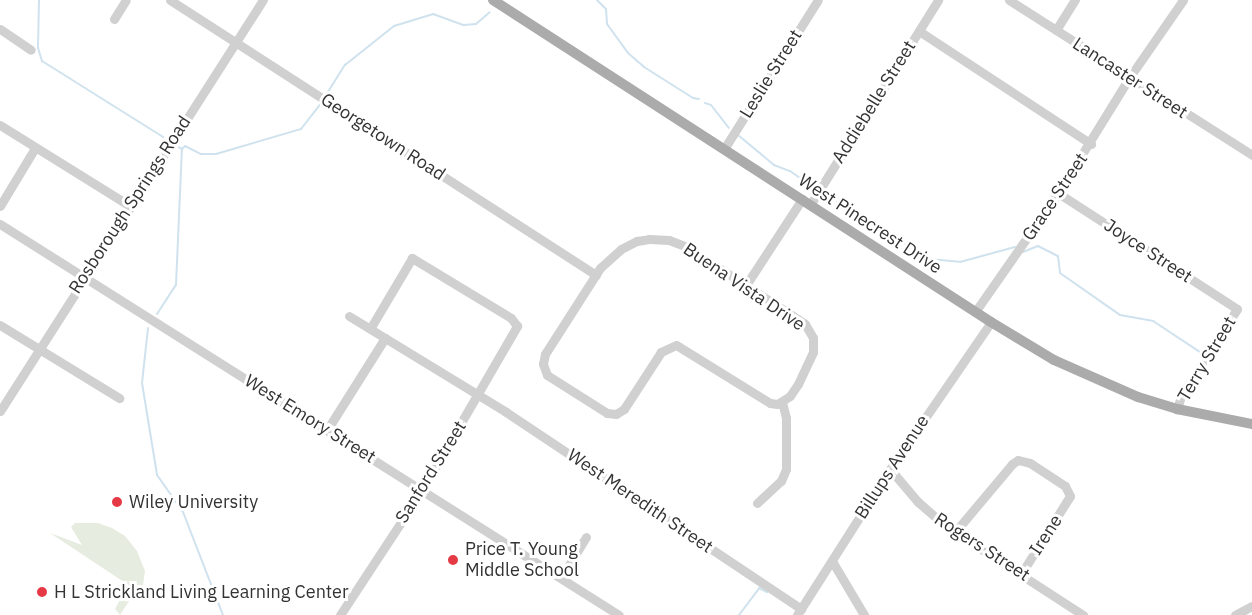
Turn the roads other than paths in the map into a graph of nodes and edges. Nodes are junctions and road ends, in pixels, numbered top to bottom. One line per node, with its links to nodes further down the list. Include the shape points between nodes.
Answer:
1 (126, 0): 10 (street)
2 (170, 0): 14 (street, Georgetown Road)
3 (263, 0): 14 (street, Rosborough Springs Road)
4 (493, 0): 20 (main road, West Pinecrest Drive)
5 (818, 0): 20 (street, Leslie Street)
6 (938, 0): 13 (street, Addiebelle Street)
7 (1009, 0): 12 (street, Lancaster Street)
8 (1075, 0): 12 (street)
9 (1183, 0): 16 (street, Grace Street)
10 (114, 20)
11 (0, 29): 15 (street)
12 (1056, 30): 16 (street, Lancaster Street)
13 (919, 31): 18 (street); 23 (street, Addiebelle Street)
14 (236, 41): 25 (street, Rosborough Springs Road); 27 (street, Georgetown Road)
15 (31, 50)
16 (1130, 78): 18 (street, Grace Street); 21 (street, Lancaster Street)
17 (0, 125): 19 (street)
18 (1090, 144): 22 (street, Grace Street)
19 (35, 148): 24 (street); 25 (street)
20 (724, 148): 23 (main road, West Pinecrest Drive)
21 (1252, 155)
22 (1058, 193): 30 (street, Joyce Street); 31 (street, Grace Street)
23 (806, 202): 29 (street, Addiebelle Street); 31 (main road, West Pinecrest Drive)
24 (0, 206)
25 (130, 206): 28 (street, Rosborough Springs Road)
26 (0, 224): 28 (street, West Emory Street)
27 (596, 275): 29 (street, Buena Vista Drive, via 621,249 637,241 656,239 686,246); 40 (street, Buena Vista Drive, via 545,354 543,368 551,378 607,413 616,414 627,405 661,351 676,345 766,401)
28 (84, 277): 37 (street, Rosborough Springs Road); 44 (street, West Emory Street)
29 (746, 285): 40 (street, Buena Vista Drive, via 801,321 813,338 812,356 798,384)
30 (1237, 309): 41 (street, Terry Street, via 1181,396)
31 (975, 312): 33 (main road, West Pinecrest Drive)
32 (349, 316): 35 (street, West Meredith Street)
33 (991, 322): 41 (main road, West Pinecrest Drive, via 1077,372); 45 (street, Billups Avenue)
34 (0, 324): 37 (street)
35 (370, 330): 36 (street, West Meredith Street); 38 (street, Sanford Street, via 412,258 511,318 517,326)
36 (385, 338): 38 (street, West Meredith Street); 44 (street)
37 (38, 348): 39 (street); 42 (street, Rosborough Springs Road)
38 (478, 396): 46 (street, Sanford Street); 54 (street, West Meredith Street, via 631,494)
39 (119, 398)
40 (782, 402): 47 (street, via 786,418 786,469 781,481)
41 (1177, 409): 43 (main road, West Pinecrest Drive)
42 (0, 411)
43 (1252, 424)
44 (327, 430): 46 (street, West Emory Street)
45 (890, 469): 48 (street, Rogers Street, via 918,502); 50 (street, Billups Avenue)
46 (422, 490): 52 (street, West Emory Street); 55 (street, Sanford Street)
47 (757, 503)
48 (955, 532): 51 (street, Rogers Street); 51 (street, Irene, via 1012,464 1018,460 1030,463 1065,486 1070,496)
49 (586, 537): 52 (street)
50 (832, 561): 54 (street, Billups Avenue); 57 (street)
51 (1021, 574): 58 (street, Rogers Street)
52 (561, 578): 56 (street, West Emory Street)
53 (1252, 606): 59 (street)
54 (799, 612)
55 (340, 615)
56 (619, 615)
57 (864, 615)
58 (1083, 615)
59 (1235, 615)

